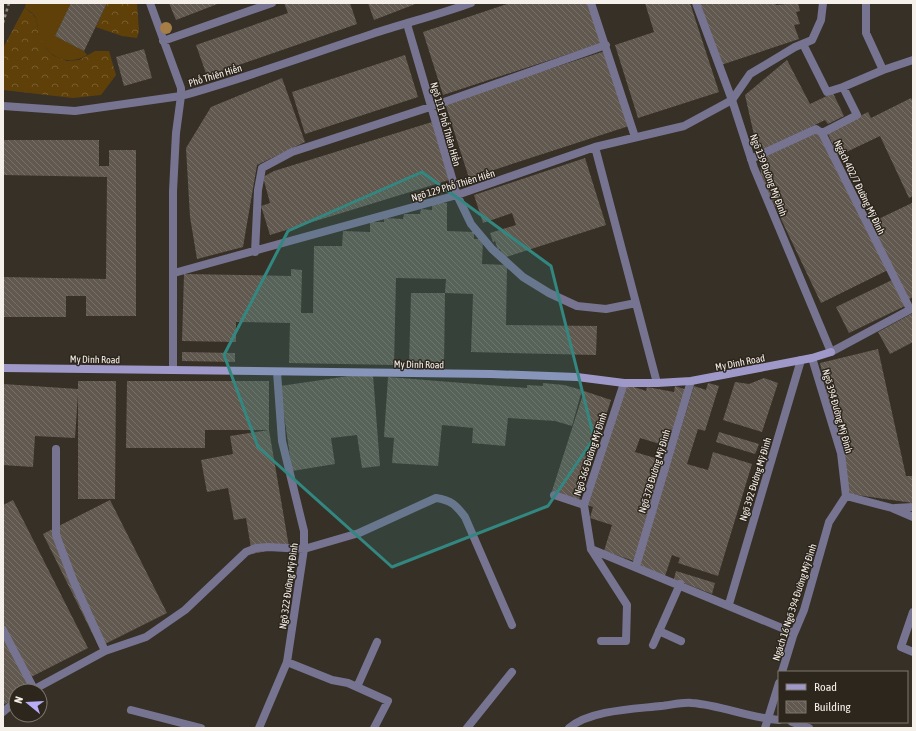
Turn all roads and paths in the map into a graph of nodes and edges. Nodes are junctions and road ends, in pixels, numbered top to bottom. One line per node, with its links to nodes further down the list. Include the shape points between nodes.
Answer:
1 (9, 3): 9 (path)
2 (150, 3): 11 (street)
3 (272, 3): 11 (street)
4 (471, 3): 10 (street, Phố Thiên Hiền)
5 (591, 3): 13 (street)
6 (696, 3): 18 (street, Ngõ 139 Đường Mỹ Đình)
7 (823, 3): 12 (street, via 821,20 812,40)
8 (866, 3): 15 (street, via 866,33)
9 (3, 23)
10 (407, 24): 17 (street, Phố Thiên Hiền, via 226,84); 20 (street, Ngõ 111 Phố Thiên Hiền)
11 (163, 41): 17 (street, via 181,88)
12 (803, 44): 16 (street, via 827,92); 18 (street, via 750,74)
13 (606, 45): 20 (street); 22 (street)
14 (913, 60): 15 (street)
15 (883, 70): 16 (street)
16 (844, 87): 21 (street, Ngách 402/7 Đường Mỹ Đình, via 857,114)
17 (181, 96): 19 (street, via 76,111); 27 (street, Phố Thiên Hiền, via 173,191)
18 (732, 100): 22 (street, Ngõ 129 Phố Thiên Hiền, via 684,126); 24 (street, Ngõ 139 Đường Mỹ Đình)
19 (3, 106)
20 (430, 107): 25 (street, Ngõ 111 Phố Thiên Hiền); 26 (street, via 292,152 262,168 257,196)
21 (822, 132): 24 (street, via 816,129); 29 (street, Ngách 402/7 Đường Mỹ Đình)
22 (635, 137): 23 (street, Ngõ 129 Phố Thiên Hiền)
23 (595, 147): 25 (street, Ngõ 129 Phố Thiên Hiền); 28 (street)
24 (751, 159): 30 (street, Ngõ 139 Đường Mỹ Đình)
25 (457, 195): 26 (street, Ngõ 129 Phố Thiên Hiền); 28 (street, Ngõ 111 Phố Thiên Hiền, via 471,224 492,249 523,277 549,293 576,306 606,309)
26 (255, 252): 27 (street, Ngõ 129 Phố Thiên Hiền)
27 (174, 273): 34 (street, Phố Thiên Hiền)
28 (636, 304): 38 (street)
29 (911, 308): 30 (street)
30 (831, 352): 31 (street, My Dinh Road)
31 (812, 358): 32 (street, My Dinh Road); 41 (street, Ngõ 394 Đường Mỹ Đình, via 841,453)
32 (801, 360): 37 (street, My Dinh Road); 50 (street, Ngõ 392 Đường Mỹ Đình)
33 (3, 368): 34 (street, My Dinh Road)
34 (173, 370): 35 (street, My Dinh Road)
35 (277, 372): 36 (street, My Dinh Road, via 577,377); 47 (street, Ngõ 322 Đường Mỹ Đình, via 282,440 304,531)
36 (624, 382): 38 (street, My Dinh Road); 42 (street, Ngõ 366 Đường Mỹ Đình)
37 (691, 382): 38 (street, My Dinh Road); 48 (street, Ngõ 378 Đường Mỹ Đình)
38 (657, 383)
39 (56, 449): 60 (street, via 56,535)
40 (554, 494): 42 (street)
41 (846, 496): 44 (street); 55 (street, Ngách 16 Ngõ 394 Đường Mỹ Đình, via 829,522 804,610)
42 (584, 505): 46 (street, Ngõ 366 Đường Mỹ Đình)
43 (913, 507): 44 (street)
44 (892, 508): 45 (street)
45 (913, 517)
46 (591, 548): 48 (street); 56 (street, Ngõ 366 Đường Mỹ Đình, via 627,605 626,641)
47 (304, 549): 52 (street, via 359,533 429,500 447,500 456,504 465,517); 60 (street, via 268,547 246,552 185,610 146,637); 62 (street, Ngõ 322 Đường Mỹ Đình)
48 (636, 566): 49 (street)
49 (680, 584): 50 (street); 54 (street)
50 (729, 604): 55 (street)
51 (913, 612): 61 (street, via 901,647)
52 (512, 625)
53 (3, 630): 65 (street)
54 (659, 631): 57 (street); 59 (street)
55 (794, 633): 63 (street, Ngách 16 Ngõ 394 Đường Mỹ Đình)
56 (601, 641)
57 (681, 641)
58 (377, 642): 68 (street)
59 (653, 645)
60 (105, 651): 66 (street)
61 (913, 652)
62 (287, 662): 68 (street); 74 (street, Ngõ 322 Đường Mỹ Đình)
63 (782, 671)
64 (512, 672): 76 (street)
65 (30, 683)
66 (46, 683)
67 (778, 686): 70 (street)
68 (357, 687): 75 (street, via 388,701)
69 (131, 710): 73 (street)
70 (768, 719): 71 (street); 77 (street, via 725,708 690,703 619,711 591,717); 78 (street)
71 (778, 720)
72 (795, 723): 79 (street)
73 (201, 728)
74 (259, 728)
75 (374, 728)
76 (467, 728)
77 (569, 728)
78 (765, 728)
79 (809, 728)

